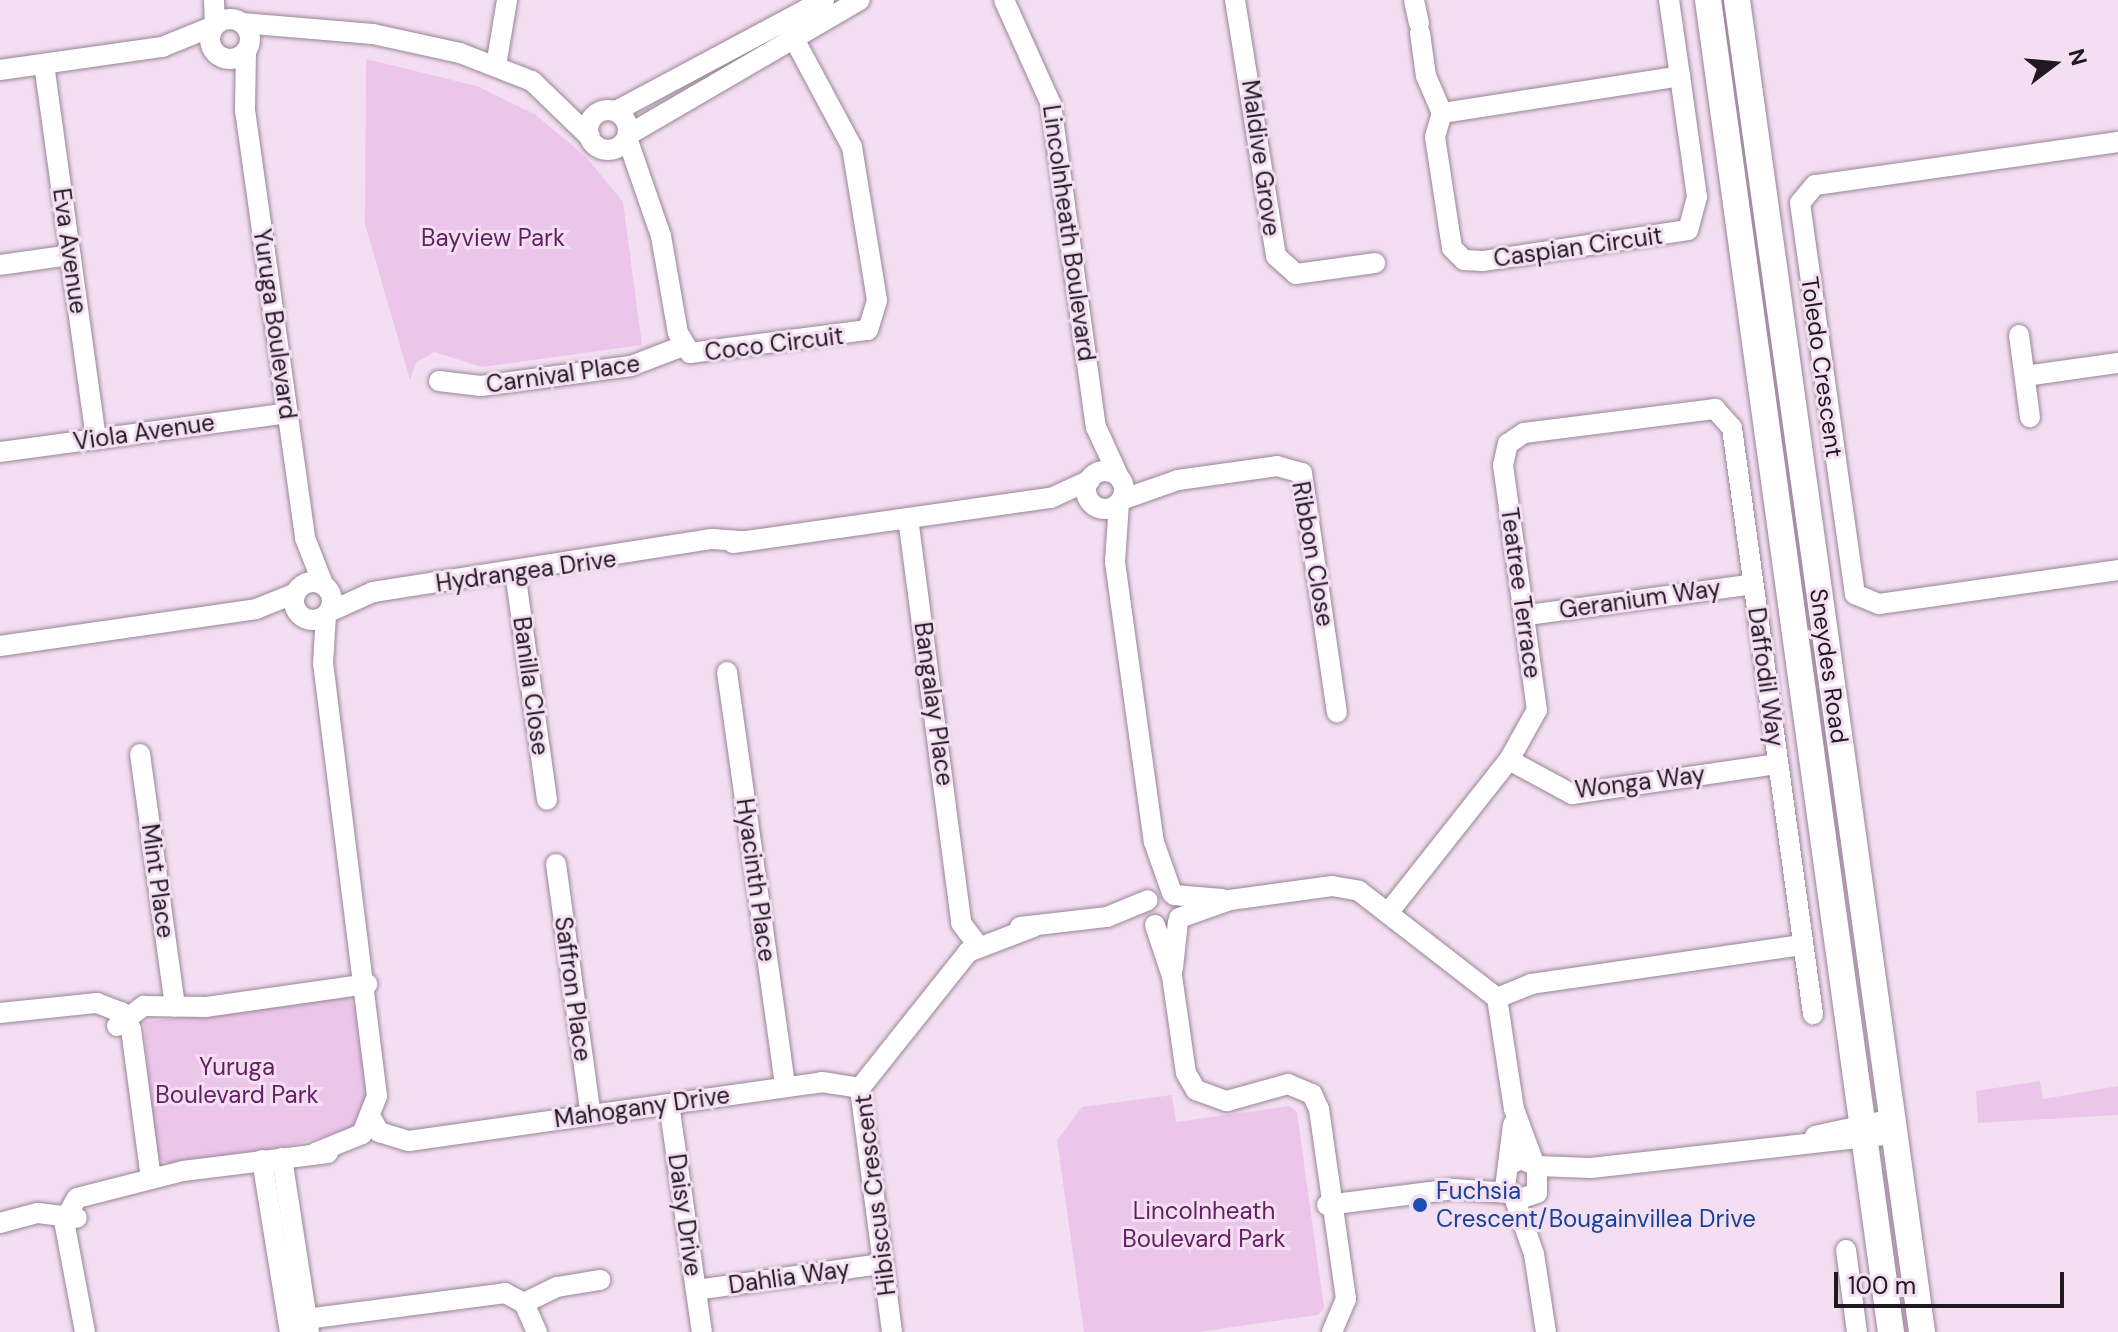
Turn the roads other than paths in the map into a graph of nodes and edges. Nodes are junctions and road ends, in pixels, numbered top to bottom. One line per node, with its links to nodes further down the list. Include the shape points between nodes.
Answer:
1 (214, 0): 13 (street)
2 (225, 0): 12 (street)
3 (507, 0): 20 (street)
4 (824, 0): 14 (street)
5 (860, 0): 14 (street)
6 (1004, 0): 43 (street, Lincolnheath Boulevard, via 1051,104)
7 (1235, 0): 33 (street, Maldive Grove, via 1276,256 1296,274)
8 (1414, 0): 26 (street, via 1426,76)
9 (1669, 0): 22 (street)
10 (1708, 0): 98 (main road, Sneydes Road)
11 (1737, 0): 97 (main road, Sneydes Road)
12 (240, 21): 13 (street); 15 (street); 17 (street, Yuruga Boulevard)
13 (215, 26): 16 (street); 18 (street, Yuruga Boulevard, via 211,44)
14 (789, 30): 25 (street); 27 (street); 36 (street, Coco Circuit, via 852,147 877,313 859,334 702,357)
15 (301, 31): 17 (street); 20 (street, via 394,37)
16 (162, 47): 18 (street); 19 (street)
17 (247, 50): 18 (street); 24 (street, Yuruga Boulevard)
18 (220, 56): 24 (street, Yuruga Boulevard)
19 (44, 64): 21 (street); 32 (street, Eva Avenue)
20 (496, 66): 23 (street)
21 (0, 70)
22 (1680, 76): 26 (street); 26 (street, Caspian Circuit, via 1698,208 1694,224 1677,234 1464,260 1448,235 1435,137)
23 (557, 99): 25 (street); 28 (street)
24 (245, 110): 41 (street, Yuruga Boulevard)
25 (611, 111): 27 (street, Coco Circuit); 28 (street, via 591,119)
26 (1442, 113)
27 (628, 136): 30 (street); 31 (street, Coco Circuit)
28 (590, 137): 30 (street)
29 (2118, 142): 55 (street, Toledo Crescent, via 1824,183 1806,188 1800,203 1855,594 1879,604)
30 (609, 150): 31 (street)
31 (634, 168): 36 (street, Coco Circuit, via 661,236)
32 (70, 255): 34 (street); 44 (street, Eva Avenue)
33 (1375, 263)
34 (0, 265)
35 (2019, 335): 38 (street)
36 (683, 346): 39 (street, Carnival Place, via 631,366 481,386)
37 (2118, 363): 38 (street)
38 (2025, 376): 42 (street)
39 (439, 381)
40 (1722, 412): 57 (street, Daffodil Way, via 1732,428); 63 (street, Teatree Terrace, via 1707,408 1514,437 1503,465)
41 (287, 413): 44 (street, Viola Avenue); 53 (street, Yuruga Boulevard)
42 (2030, 417)
43 (1096, 427): 46 (street, Lincolnheath Boulevard); 47 (street, Lincolnheath Boulevard)
44 (96, 439): 45 (street, Viola Avenue)
45 (0, 452)
46 (1118, 476): 47 (street, Ribbon Close); 48 (street, Ribbon Close); 50 (street, Lincolnheath Boulevard)
47 (1090, 479): 49 (street, Hydrangea Drive); 51 (street, Lincolnheath Boulevard)
48 (1178, 480): 50 (street, Ribbon Close); 68 (street, Ribbon Close, via 1277,466 1302,473)
49 (1051, 498): 51 (street, Hydrangea Drive); 52 (street, Hydrangea Drive)
50 (1120, 502): 51 (street, Ribbon Close); 54 (street)
51 (1095, 505): 54 (street)
52 (908, 518): 56 (street, Hydrangea Drive); 82 (street, Bangalay Place, via 959,889)
53 (305, 538): 58 (street, Yuruga Boulevard); 59 (street, Yuruga Boulevard)
54 (1115, 562): 73 (street)
55 (2118, 570)
56 (515, 572): 60 (street, Hydrangea Drive); 72 (street, Banilla Close)
57 (1753, 584): 63 (street, Geranium Way); 71 (street, Daffodil Way)
58 (325, 585): 59 (street); 60 (street, Hydrangea Drive); 62 (street, Yuruga Boulevard)
59 (296, 592): 61 (street); 64 (street)
60 (373, 592): 62 (street, Hydrangea Drive)
61 (256, 609): 64 (street, Hydrangea Drive); 65 (street)
62 (328, 614): 64 (street, Hydrangea Drive); 66 (street)
63 (1528, 615): 70 (street, Teatree Terrace, via 1537,710)
64 (302, 616): 66 (street)
65 (0, 645)
66 (323, 664): 85 (street)
67 (727, 672): 91 (street, Hyacinth Place)
68 (1337, 712)
69 (140, 754): 87 (street, Mint Place)
70 (1509, 760): 71 (street, Wonga Way, via 1572,794); 78 (street, Teatree Terrace)
71 (1778, 764): 83 (street, Daffodil Way)
72 (547, 800)
73 (1154, 842): 75 (street); 76 (street)
74 (556, 864): 95 (street, Saffron Place)
75 (1173, 894): 76 (street, Hibiscus Crescent); 77 (street, Hibiscus Crescent); 80 (street)
76 (1149, 899): 79 (street, Hibiscus Crescent); 81 (street)
77 (1230, 900): 78 (street, via 1348,885); 80 (street, Hibiscus Crescent)
78 (1388, 913): 86 (street)
79 (1107, 917): 81 (street, Hibiscus Crescent); 82 (street, Hibiscus Crescent)
80 (1178, 919): 81 (street, Hibiscus Crescent); 84 (street)
81 (1154, 924): 84 (street)
82 (973, 936): 92 (street, Hibiscus Crescent)
83 (1802, 945): 86 (street, via 1531,984); 89 (street, Daffodil Way)
84 (1172, 976): 107 (street, via 1186,1073 1196,1090 1211,1101 1288,1084 1312,1094)
85 (367, 984): 87 (street); 96 (street, via 388,1100)
86 (1497, 998): 94 (street)
87 (171, 1008): 90 (street)
88 (0, 1013): 90 (street, via 80,1005)
89 (1813, 1014)
90 (123, 1022): 103 (street)
91 (785, 1087): 92 (street, Mahogany Drive, via 833,1082); 93 (street, Mahogany Drive)
92 (860, 1088): 112 (street, Hibiscus Crescent)
93 (669, 1104): 95 (street, Mahogany Drive); 114 (street, Daisy Drive)
94 (1514, 1109): 100 (street); 101 (street)
95 (591, 1115): 96 (street, Mahogany Drive, via 424,1137)
96 (379, 1125): 99 (street, via 358,1149)
97 (1894, 1127): 98 (street); 125 (main road, Sneydes Road)
98 (1865, 1131): 102 (street); 124 (main road, Sneydes Road)
99 (272, 1159): 103 (street); 116 (street)
100 (1536, 1164): 101 (street); 102 (street); 105 (street)
101 (1507, 1167): 104 (street); 106 (street)
102 (1591, 1168): 105 (street)
103 (151, 1178): 108 (street, via 77,1198)
104 (1454, 1189): 106 (street); 107 (street)
105 (1538, 1192): 106 (street); 111 (street)
106 (1511, 1195): 111 (street)
107 (1327, 1205): 121 (street, via 1346,1299)
108 (71, 1217): 109 (street); 118 (street)
109 (0, 1223)
110 (1846, 1250): 123 (street)
111 (1534, 1254): 122 (street)
112 (882, 1264): 114 (street, Dahlia Way); 120 (street, Hibiscus Crescent)
113 (600, 1280): 115 (street, via 557,1287)
114 (696, 1290): 117 (street, Daisy Drive)
115 (524, 1303): 116 (street, via 495,1292); 119 (street)
116 (302, 1328)
117 (701, 1330)
118 (85, 1332)
119 (537, 1332)
120 (892, 1332)
121 (1332, 1332)
122 (1546, 1332)
123 (1857, 1332)
124 (1891, 1332)
125 (1922, 1332)

